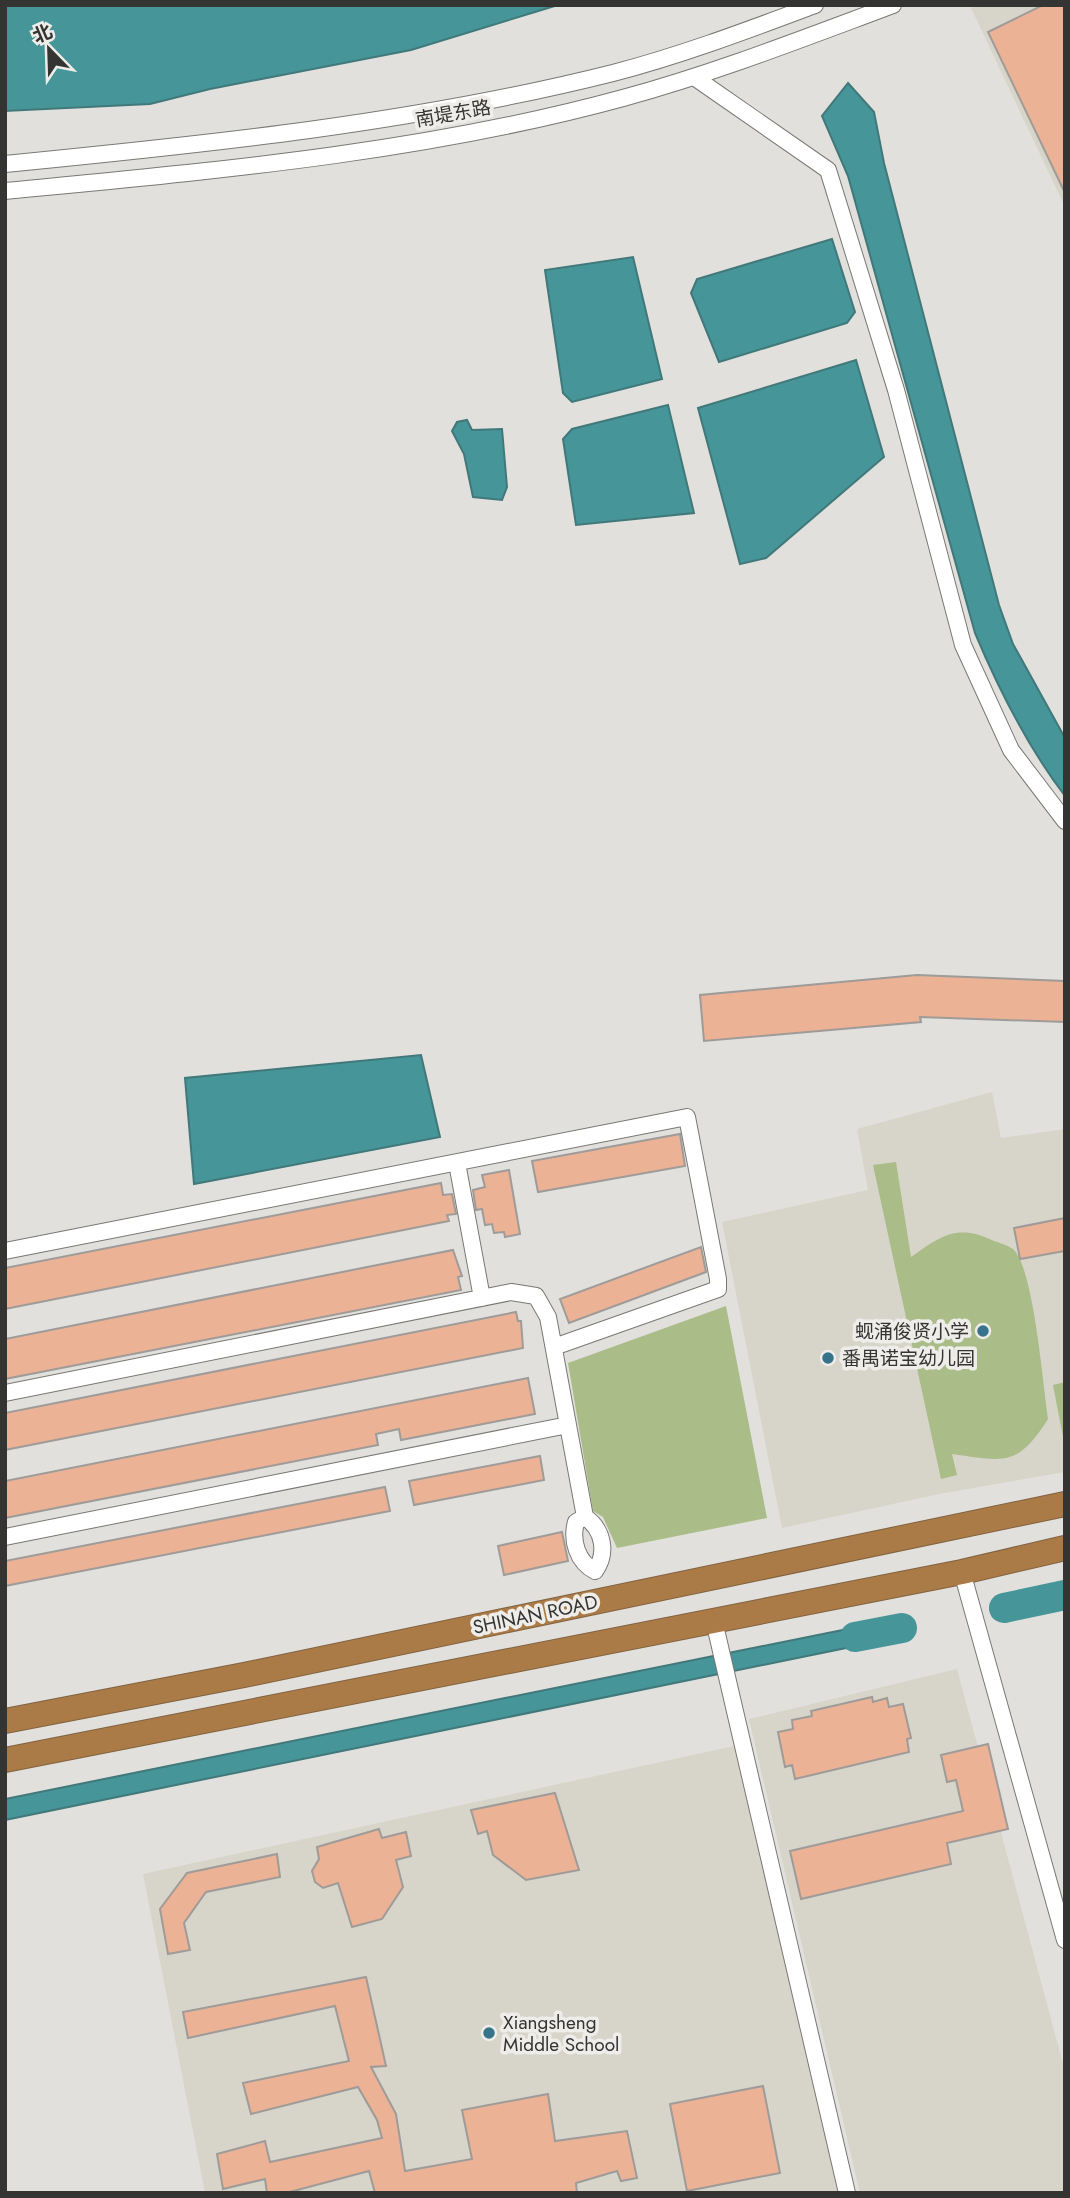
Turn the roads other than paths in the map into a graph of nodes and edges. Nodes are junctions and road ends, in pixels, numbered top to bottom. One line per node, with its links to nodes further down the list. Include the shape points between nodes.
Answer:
1 (815, 5): 4 (street, 南堤东路, via 615,72 489,100 356,124)
2 (893, 5): 3 (street, 南堤东路)
3 (694, 77): 5 (street, 南堤东路, via 622,99 428,140 196,172); 6 (street, via 828,170 896,390 963,645 1012,750)
4 (5, 164)
5 (5, 191)
6 (1065, 821)
7 (457, 1163): 8 (street); 9 (street); 10 (street, via 687,1117 718,1289)
8 (5, 1251)
9 (482, 1298): 10 (street, via 511,1292 536,1296 548,1317); 11 (street)
10 (554, 1347): 12 (street)
11 (5, 1393)
12 (568, 1425): 14 (street); 15 (street)
13 (1065, 1504): 19 (highway, SHINAN ROAD)
14 (585, 1517): 17 (street, via 597,1528 603,1549); 17 (street, via 576,1522 575,1544 586,1566)
15 (5, 1537)
16 (1065, 1548): 18 (highway, SHINAN ROAD)
17 (594, 1571): 19 (street)
18 (962, 1572): 20 (highway, SHINAN ROAD); 23 (street)
19 (601, 1601): 21 (highway, SHINAN ROAD)
20 (714, 1621): 22 (highway, SHINAN ROAD); 24 (street)
21 (5, 1721)
22 (5, 1760)
23 (1065, 1940)
24 (847, 2193)

